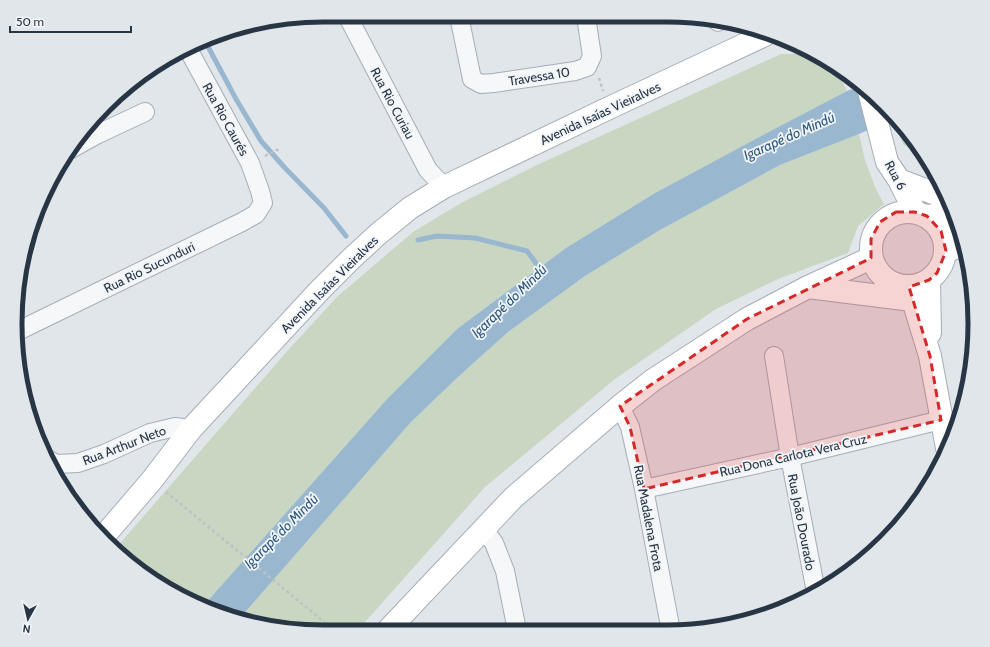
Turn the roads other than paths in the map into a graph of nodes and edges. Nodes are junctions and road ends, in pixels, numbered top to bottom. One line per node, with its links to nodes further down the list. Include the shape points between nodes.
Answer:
1 (351, 22): 10 (street, Rua Rio Curiau, via 428,170)
2 (460, 22): 3 (street, Travessa 10, via 472,79 481,84 586,68 592,56)
3 (587, 22)
4 (760, 37): 10 (main road, Avenida Isaías Vieiralves)
5 (190, 53): 11 (street, Rua Rio Caurés, via 250,163)
6 (873, 104): 9 (main road, Rua 6)
7 (145, 112): 8 (street)
8 (95, 129)
9 (893, 171): 12 (main road); 14 (main road, Rua 6)
10 (444, 187): 23 (main road, Avenida Isaías Vieiralves, via 410,208 351,259)
11 (260, 191): 19 (street, Rua Rio Sucunduri, via 263,203 256,214)
12 (939, 195)
13 (947, 213): 14 (main road)
14 (921, 214): 15 (main road, via 942,231); 16 (main road, via 896,212 880,222 871,239)
15 (955, 248): 18 (main road, via 937,273)
16 (871, 258): 17 (main road); 18 (main road, via 878,273 892,283)
17 (808, 287): 18 (main road); 21 (main road, via 747,319 653,380)
18 (917, 289): 22 (main road, via 930,356)
19 (22, 329)
20 (774, 356): 24 (street, Rua João Dourado)
21 (620, 406): 26 (street, Rua Madalena Frota, via 630,427); 27 (main road, via 512,498)
22 (949, 423): 24 (street, Rua Dona Carlota Vera Cruz)
23 (191, 429): 25 (street, Rua Arthur Neto, via 175,427 150,433 78,463); 28 (main road, Avenida Isaías Vieiralves)
24 (790, 457): 26 (street, Rua Dona Carlota Vera Cruz); 29 (street, Rua João Dourado)
25 (56, 462)
26 (644, 489): 32 (street, Rua Madalena Frota)
27 (483, 528): 30 (main road); 31 (street, via 494,543 505,571)
28 (107, 533)
29 (815, 586)
30 (393, 625)
31 (516, 625)
32 (670, 625)

